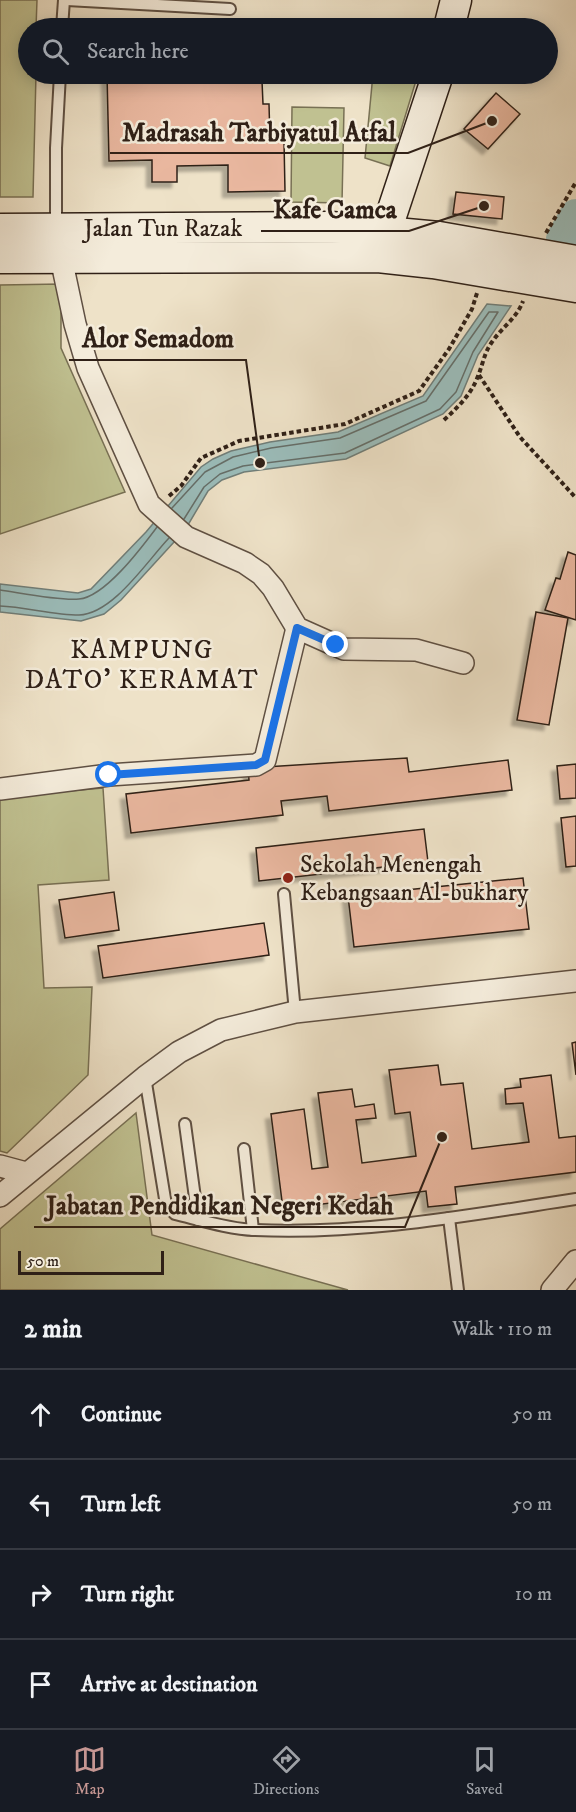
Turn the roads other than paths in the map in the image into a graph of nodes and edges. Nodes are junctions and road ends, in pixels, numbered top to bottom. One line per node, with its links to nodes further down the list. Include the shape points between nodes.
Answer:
1 (65, 0): 3 (lane); 4 (lane)
2 (456, 0): 5 (main road)
3 (230, 9)
4 (63, 18)
5 (452, 18)
6 (60, 84): 8 (lane)
7 (435, 84): 10 (main road)
8 (56, 228): 9 (main road, Jalan Tun Razak); 10 (main road, Jalan Tun Razak, via 331,227)
9 (0, 229)
10 (382, 244): 12 (main road, Jalan Tun Razak); 14 (main road, Jalan Tun Razak, via 433,263)
11 (0, 258): 12 (main road, Jalan Tun Razak)
12 (61, 258): 16 (street, via 88,368 149,504 186,537 261,574)
13 (576, 261): 14 (main road, Jalan Tun Razak)
14 (533, 266): 15 (main road, Jalan Tun Razak)
15 (576, 287)
16 (297, 628): 17 (street, via 344,649 416,650); 18 (street, via 265,760 256,765 109,775)
17 (463, 663)
18 (0, 789)
19 (284, 894): 21 (lane)
20 (576, 981): 21 (street)
21 (295, 1012): 22 (street, via 221,1030 179,1052)
22 (145, 1077): 26 (street); 30 (lane, via 166,1205 175,1214)
23 (185, 1124): 30 (lane)
24 (244, 1149): 31 (lane)
25 (0, 1166): 26 (street)
26 (26, 1173): 27 (street)
27 (0, 1196)
28 (576, 1199): 29 (lane)
29 (449, 1218): 31 (lane, via 336,1231); 33 (lane)
30 (198, 1220): 31 (lane)
31 (253, 1230)
32 (576, 1261): 34 (street)
33 (458, 1290)
34 (552, 1290)

